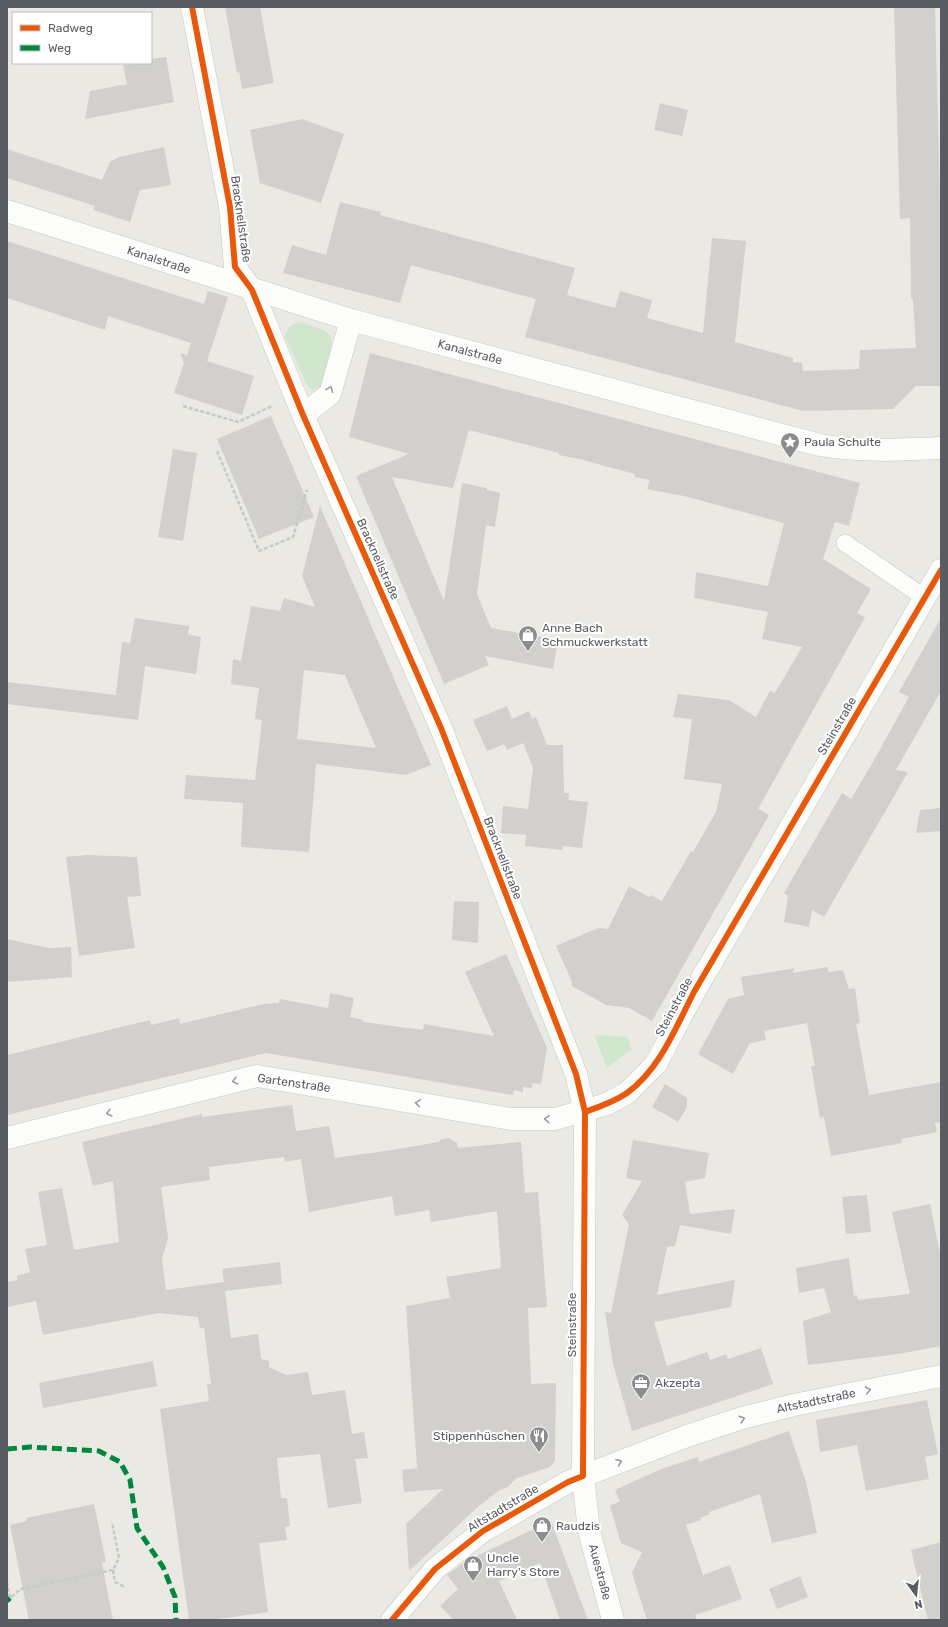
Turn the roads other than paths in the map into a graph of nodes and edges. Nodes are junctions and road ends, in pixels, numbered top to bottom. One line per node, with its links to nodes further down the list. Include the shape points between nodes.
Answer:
1 (192, 7): 3 (street, Bracknellstraße, via 230,207 235,267)
2 (7, 211): 3 (street, Kanalstraße)
3 (252, 290): 4 (street, Kanalstraße); 5 (street, Bracknellstraße)
4 (350, 320): 5 (street, one-way to 4, via 330,394); 6 (street, Kanalstraße, via 820,445 881,451)
5 (299, 406): 10 (street, Bracknellstraße, via 440,728 576,1074)
6 (941, 448)
7 (845, 543): 9 (lane)
8 (941, 570): 9 (street, Steinstraße)
9 (925, 598): 10 (street, Steinstraße, via 698,985 656,1064 627,1093)
10 (585, 1112): 11 (street, Gartenstraße, one-way to 11, via 554,1119 511,1119 257,1076); 13 (street, Steinstraße)
11 (7, 1138)
12 (941, 1376): 13 (street, Altstadtstraße, one-way to 12, via 742,1418 794,1404)
13 (583, 1476): 14 (street, Altstadtstraße, via 483,1531 435,1568); 15 (street, Auestraße, via 589,1531)
14 (392, 1620)
15 (613, 1620)

